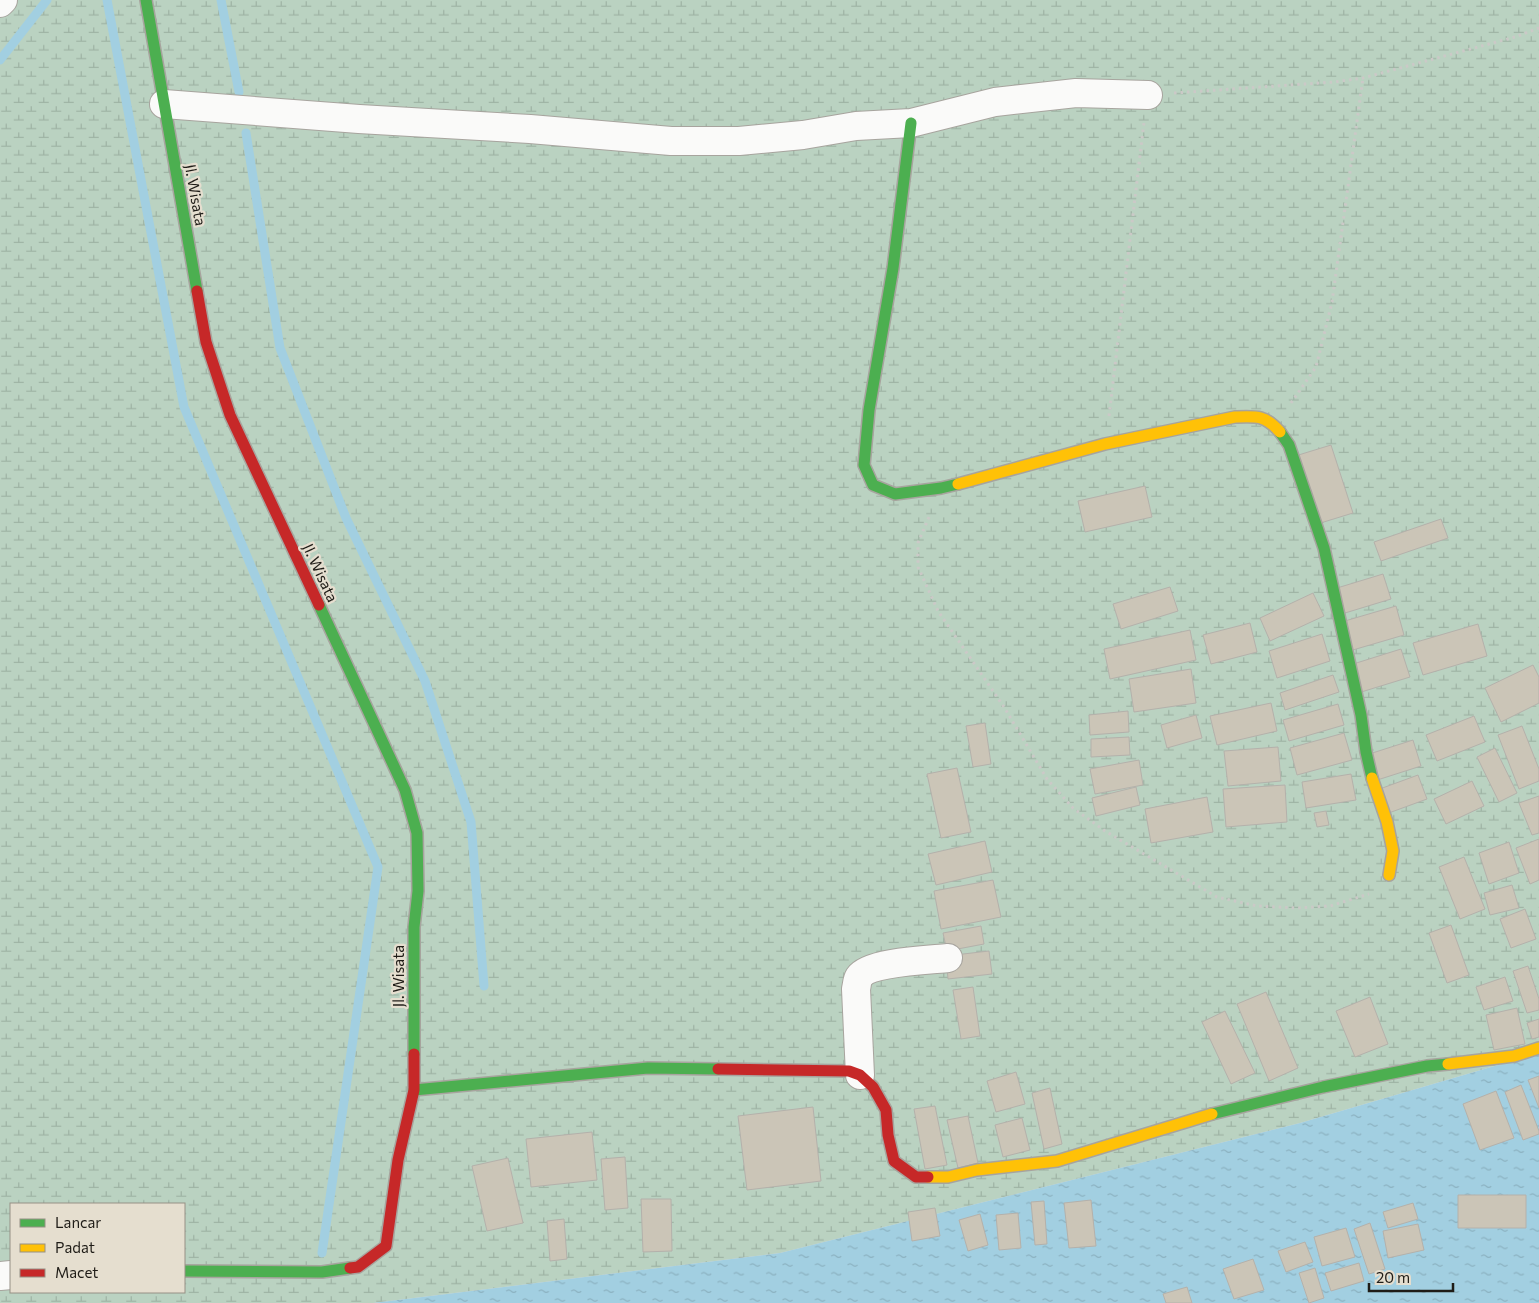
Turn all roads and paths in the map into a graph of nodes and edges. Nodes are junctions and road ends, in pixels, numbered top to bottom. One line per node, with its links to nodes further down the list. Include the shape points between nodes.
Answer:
1 (3, 0): 3 (street)
2 (146, 0): 7 (street, Jl. Wisata)
3 (0, 4)
4 (1539, 28): 5 (path)
5 (1363, 78): 6 (path); 9 (path, via 1332,302 1316,367)
6 (1148, 95): 8 (street, via 1076,93 996,102); 10 (path)
7 (164, 104): 8 (street, via 530,128 671,141 740,141 803,136 856,126); 16 (street, Jl. Wisata, via 206,342 230,415 405,790 416,833)
8 (911, 123): 11 (street, via 893,268 869,410 864,465 873,485 895,494)
9 (1295, 399)
10 (1105, 444): 11 (street); 12 (street, via 1257,416 1272,423 1289,444 1324,548 1373,783 1393,851)
11 (940, 488): 12 (path, via 918,544 918,567 938,612 1004,707 1047,779 1073,808 1105,831 1216,897 1257,906 1330,906 1374,892)
12 (1389, 875)
13 (948, 958): 15 (street, via 879,966 866,970 858,978)
14 (1539, 1048): 15 (street, via 1514,1056 1427,1066 1323,1087 1227,1109 1057,1161 977,1170 948,1177 916,1177 894,1161 886,1110 873,1087)
15 (860, 1075): 16 (street, via 849,1071 648,1068)
16 (414, 1090): 17 (street, Jl. Wisata, via 398,1160 386,1246 358,1268 322,1272)
17 (185, 1271)

